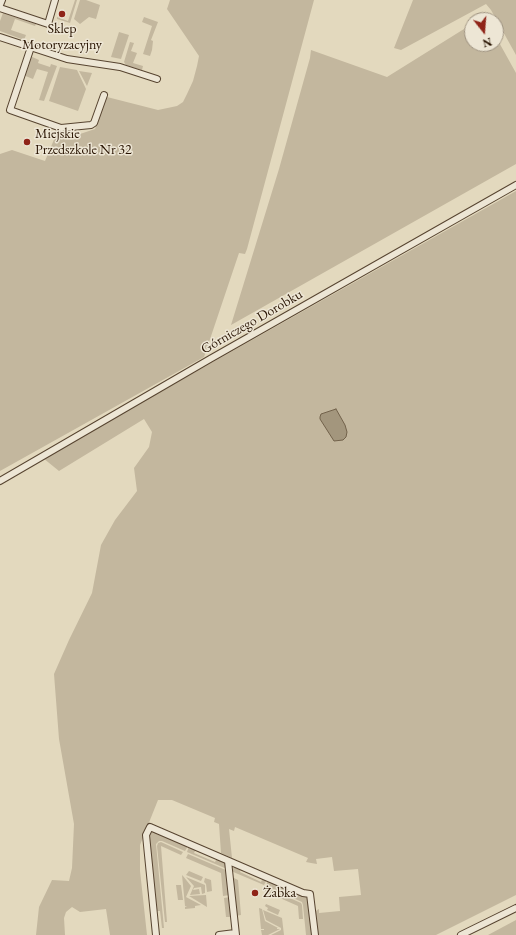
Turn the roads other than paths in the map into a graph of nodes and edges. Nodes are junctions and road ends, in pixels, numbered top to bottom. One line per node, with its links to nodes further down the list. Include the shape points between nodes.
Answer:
1 (2, 0): 3 (street)
2 (55, 0): 3 (street, via 48,24)
3 (0, 6)
4 (0, 37): 5 (street)
5 (31, 47): 6 (street, via 67,59 120,67); 7 (street, via 10,110 61,128 91,125)
6 (156, 79)
7 (104, 95)
8 (516, 185): 9 (street, Górniczego Dorobku)
9 (0, 481)
10 (228, 861): 12 (street); 13 (street, via 150,827 146,835); 15 (street, via 310,894)
11 (516, 908): 16 (street)
12 (236, 934): 14 (street)
13 (156, 935)
14 (219, 935)
15 (315, 935)
16 (461, 935)

